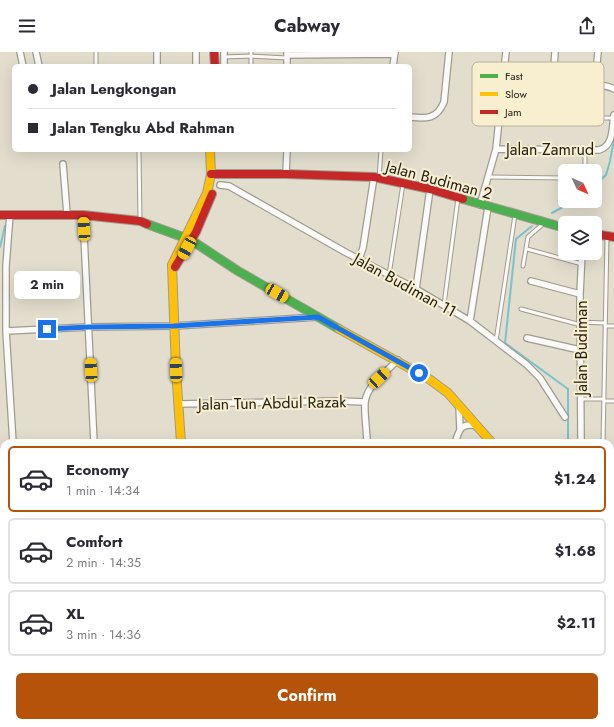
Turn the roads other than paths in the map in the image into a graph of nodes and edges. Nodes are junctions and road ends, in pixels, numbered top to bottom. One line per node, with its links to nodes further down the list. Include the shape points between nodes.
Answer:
1 (20, 52): 21 (street)
2 (36, 52): 22 (street)
3 (96, 52): 23 (lane)
4 (157, 52): 24 (street)
5 (196, 52): 25 (street)
6 (210, 52): 26 (street)
7 (214, 52): 27 (street)
8 (251, 52): 17 (lane)
9 (449, 52): 34 (street, via 442,108 424,119)
10 (506, 52): 18 (street)
11 (555, 52): 19 (street)
12 (598, 52): 20 (street)
13 (360, 53): 14 (street); 16 (street)
14 (394, 53): 29 (street)
15 (224, 55): 17 (lane)
16 (287, 55): 17 (lane)
17 (251, 56): 28 (lane)
18 (505, 62)
19 (554, 62)
20 (597, 62)
21 (23, 64)
22 (39, 64)
23 (96, 64)
24 (157, 64)
25 (196, 64)
26 (210, 64)
27 (215, 64)
28 (251, 64)
29 (393, 64)
30 (604, 86): 31 (street)
31 (614, 89)
32 (604, 116): 33 (lane)
33 (614, 116): 37 (street, Jalan Zamrud, via 611,139 604,149)
34 (412, 117)
35 (499, 126): 36 (street)
36 (496, 149): 37 (street, Jalan Zamrud); 47 (street)
37 (585, 150): 44 (lane)
38 (139, 152): 60 (lane)
39 (210, 152): 45 (street)
40 (215, 152): 45 (street)
41 (286, 152): 46 (street)
42 (381, 152): 48 (lane)
43 (62, 164): 56 (street)
44 (585, 164)
45 (213, 174): 46 (street, Jalan Budiman 2); 64 (street, via 214,183 208,204)
46 (286, 174): 48 (street, Jalan Budiman 2)
47 (489, 177): 49 (lane); 54 (street)
48 (376, 178): 50 (street, Jalan Budiman 2); 66 (street)
49 (558, 178)
50 (403, 184): 52 (street, Jalan Budiman 2); 70 (lane)
51 (220, 185): 66 (street, Jalan Budiman 11, via 229,186)
52 (430, 189): 53 (street, Jalan Budiman 2); 72 (street)
53 (458, 198): 54 (street, Jalan Budiman 2); 74 (lane)
54 (484, 206): 59 (street, Jalan Budiman 2); 77 (street)
55 (10, 214): 56 (street); 58 (street); 83 (street)
56 (67, 214): 57 (street)
57 (83, 214): 60 (street); 82 (street)
58 (0, 215)
59 (516, 215): 61 (street, Jalan Budiman 2); 85 (lane)
60 (140, 221): 64 (street)
61 (544, 223): 62 (street, Jalan Budiman 2); 65 (lane, via 528,237)
62 (558, 226)
63 (610, 236): 79 (lane)
64 (188, 239): 76 (street); 80 (street, via 172,271)
65 (527, 249): 68 (lane); 69 (lane)
66 (359, 259): 70 (street, Jalan Budiman 11)
67 (582, 260): 68 (street, Jalan Budiman)
68 (582, 264): 73 (street, Jalan Budiman)
69 (524, 266)
70 (389, 275): 72 (street, Jalan Budiman 11)
71 (532, 281): 73 (street)
72 (416, 289): 74 (street, Jalan Budiman 11)
73 (580, 294): 78 (street, Jalan Budiman)
74 (444, 306): 77 (street, Jalan Budiman 11)
75 (521, 308): 78 (lane)
76 (318, 317): 80 (street); 87 (street)
77 (470, 320): 85 (street, Jalan Budiman 11)
78 (581, 323): 79 (lane); 86 (street, Jalan Budiman)
79 (605, 324): 81 (lane); 89 (lane)
80 (174, 326): 82 (street); 92 (street)
81 (614, 326)
82 (89, 327): 83 (street); 98 (street)
83 (6, 331): 97 (street)
84 (527, 338): 86 (street)
85 (496, 341): 94 (street, Jalan Budiman 11, via 540,378)
86 (580, 350): 88 (street, Jalan Budiman)
87 (398, 360): 91 (street, via 379,378); 93 (street, via 448,393)
88 (581, 399): 89 (lane); 103 (street, Jalan Budiman)
89 (604, 400): 90 (lane); 104 (lane)
90 (614, 401)
91 (365, 402): 92 (street, Jalan Tun Abdul Razak); 100 (street)
92 (179, 404): 99 (street)
93 (459, 406): 95 (street); 96 (street)
94 (564, 417)
95 (477, 426): 96 (street, via 468,425); 102 (street)
96 (460, 430): 101 (street)
97 (13, 439)
98 (94, 439)
99 (181, 439)
100 (367, 439)
101 (457, 439)
102 (488, 439)
103 (581, 439)
104 (603, 439)

